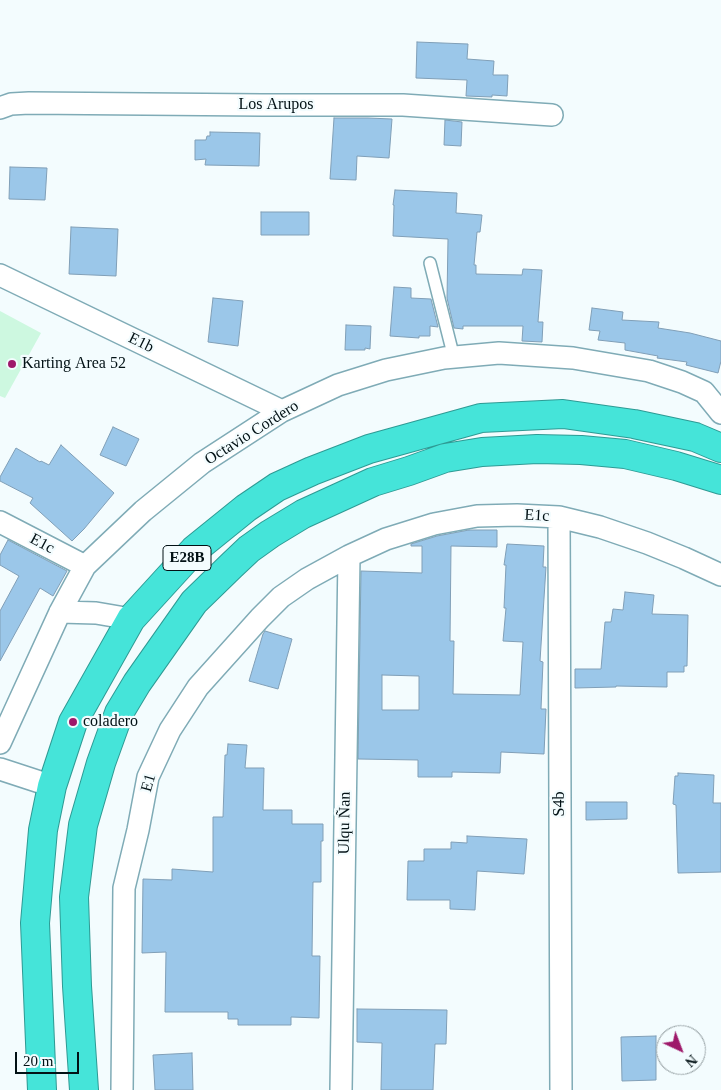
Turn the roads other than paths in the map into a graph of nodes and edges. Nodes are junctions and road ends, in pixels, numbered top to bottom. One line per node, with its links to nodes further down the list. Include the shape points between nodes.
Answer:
1 (0, 108): 2 (street, Los Arupos, via 29,103 403,105)
2 (552, 115)
3 (430, 263): 5 (lane)
4 (0, 275): 6 (street, E1b)
5 (454, 358): 6 (street, Octavio Cordero, via 386,370 338,385); 7 (street, Octavio Cordero, via 499,353 573,358 649,371 704,392)
6 (282, 411): 13 (street, Octavio Cordero, via 202,463 143,511)
7 (721, 413)
8 (721, 448): 16 (highway, E28B, via 695,437 563,414 481,418 369,449 278,487 246,508 194,550)
9 (721, 480): 21 (highway, E28B, via 625,454 581,450 482,452 445,458 373,482 303,514 248,549 230,566 194,602 119,713 83,825 74,897)
10 (559, 517): 12 (street, E1c, via 517,515 460,519 386,539); 14 (street, E1c, via 647,543); 24 (street, S4b)
11 (0, 522): 13 (street, E1c)
12 (349, 556): 22 (street, E1, via 281,597 226,654 198,687 170,730 148,778 124,888); 23 (street, Ulqu Ñan)
13 (84, 566): 15 (street, Octavio Cordero)
14 (721, 575)
15 (60, 612): 16 (street, via 96,613); 17 (street, Octavio Cordero)
16 (131, 619): 19 (highway, E28B, via 73,722)
17 (0, 743)
18 (0, 769): 19 (street)
19 (52, 786): 20 (highway, E28B, via 43,830 35,923)
20 (42, 1090)
21 (84, 1090)
22 (122, 1090)
23 (340, 1090)
24 (562, 1090)

